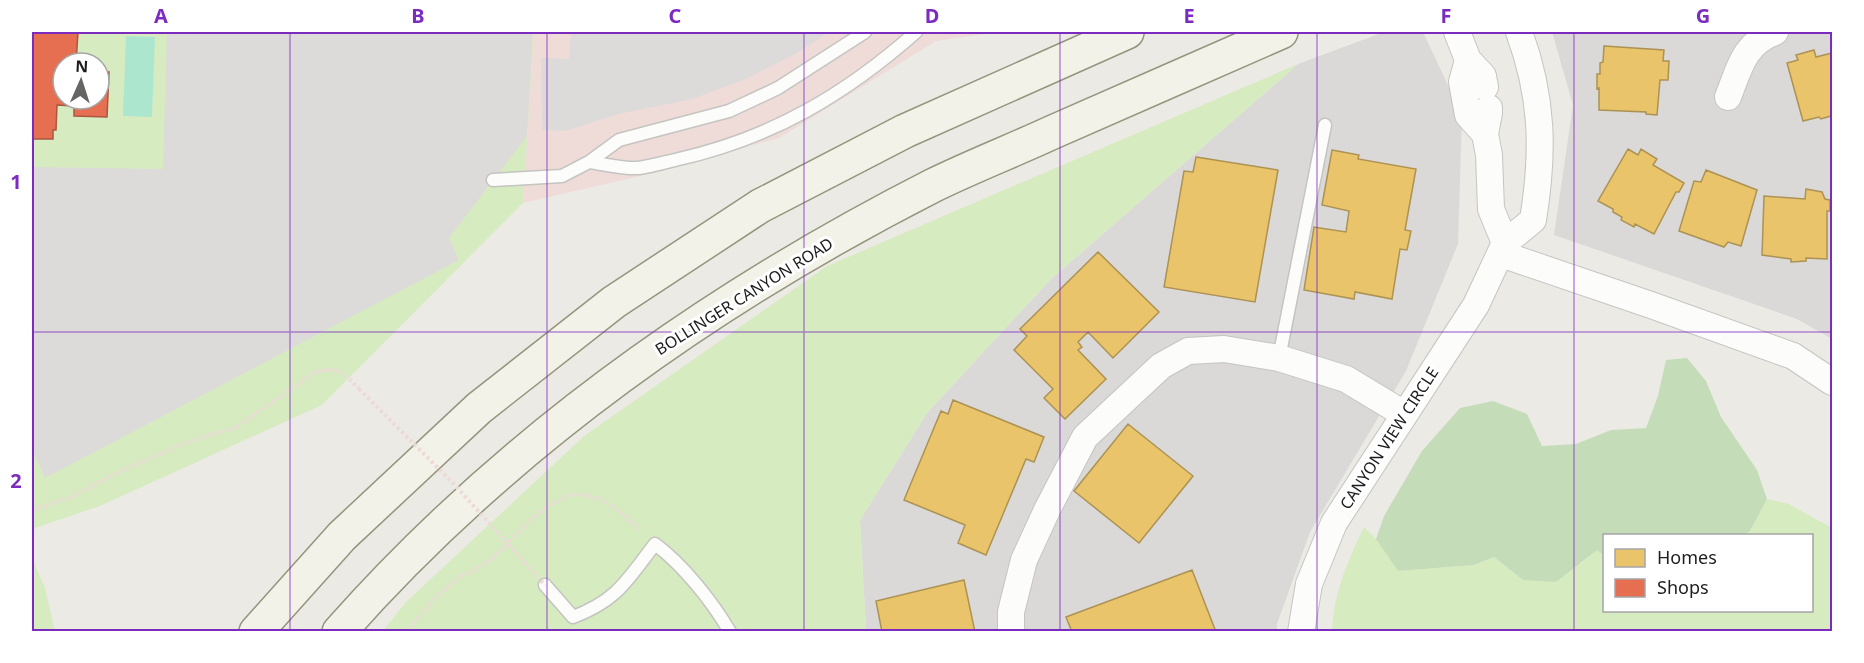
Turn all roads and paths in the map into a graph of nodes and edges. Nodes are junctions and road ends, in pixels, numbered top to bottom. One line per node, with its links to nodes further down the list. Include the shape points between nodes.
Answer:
1 (865, 32): 12 (lane, via 778,88 729,111 619,140)
2 (916, 32): 12 (lane, via 830,99 772,129 708,152 637,168)
3 (1127, 32): 21 (main road, via 906,131 760,206 614,302 479,408 342,536)
4 (1281, 32): 22 (main road, BOLLINGER CANYON ROAD, via 936,184 795,260 653,353 518,455 386,578)
5 (1457, 32): 8 (street)
6 (1519, 32): 14 (street, CANYON VIEW CIRCLE, via 1536,93 1540,178 1533,220)
7 (1775, 32): 9 (street, via 1763,36 1744,56)
8 (1468, 60): 11 (street, via 1483,76 1490,113); 11 (street, via 1462,82 1468,116)
9 (1728, 98)
10 (1325, 125): 15 (lane)
11 (1485, 134): 14 (street, via 1491,209)
12 (589, 162): 13 (lane, via 562,176)
13 (493, 180)
14 (1503, 249): 16 (street, via 1793,356); 17 (street, CANYON VIEW CIRCLE, via 1476,305)
15 (1280, 358): 17 (street, via 1346,379); 25 (street, via 1224,349 1188,351 1161,366 1085,437 1024,560 1011,612)
16 (1833, 382)
17 (1404, 414): 26 (street, CANYON VIEW CIRCLE, via 1334,523 1309,584)
18 (32, 510): 20 (path, bridge, via 69,498 190,441 237,427 324,370 345,374 452,482)
19 (655, 544): 20 (lane, via 617,593 594,609 573,617); 23 (path, via 615,506 590,496 569,496 543,510 482,566 460,577); 24 (lane, via 720,614)
20 (545, 585)
21 (256, 632)
22 (339, 632)
23 (406, 632)
24 (730, 632)
25 (1011, 632)
26 (1301, 632)

